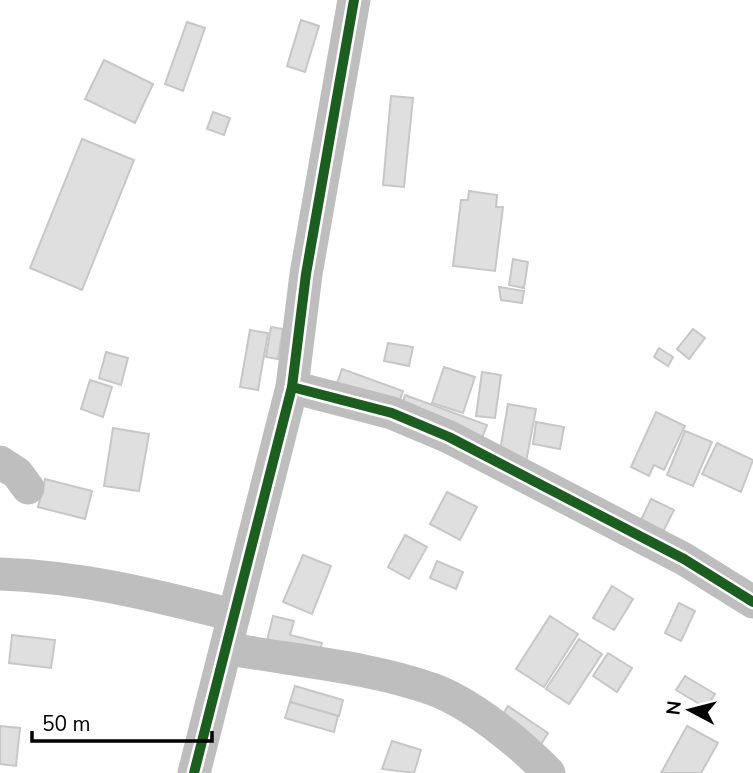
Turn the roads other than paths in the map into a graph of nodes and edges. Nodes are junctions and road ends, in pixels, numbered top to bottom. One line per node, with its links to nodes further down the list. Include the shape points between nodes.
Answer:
1 (354, 0): 2 (street, via 306,274)
2 (292, 387): 6 (street, via 391,413 449,437 684,559); 7 (street)
3 (0, 462): 4 (street)
4 (29, 488)
5 (0, 574): 7 (street, via 86,580)
6 (753, 602)
7 (233, 615): 8 (street)
8 (226, 648): 9 (street); 10 (street, via 383,674 435,690 514,741)
9 (194, 773)
10 (549, 773)

